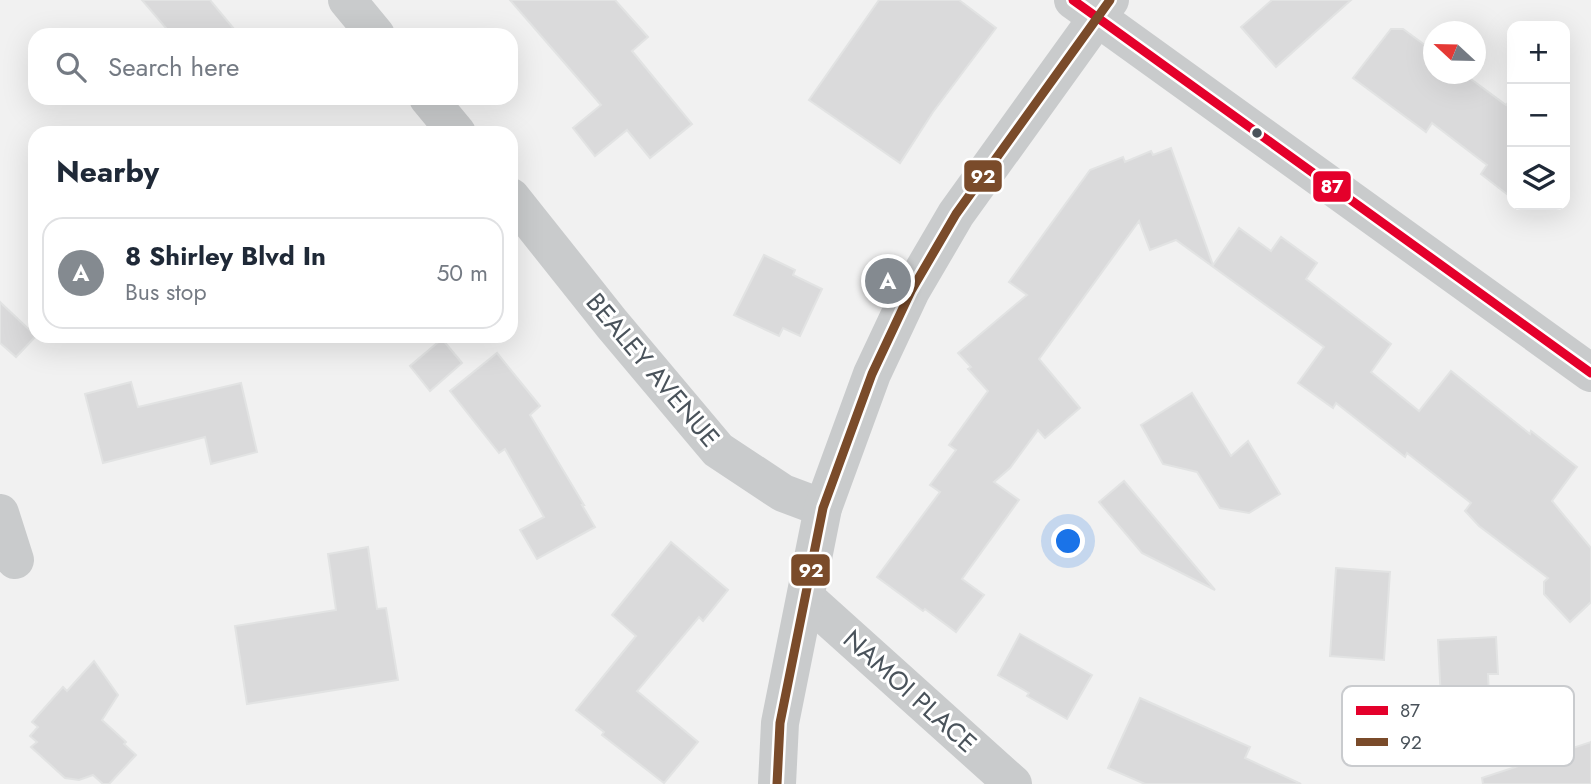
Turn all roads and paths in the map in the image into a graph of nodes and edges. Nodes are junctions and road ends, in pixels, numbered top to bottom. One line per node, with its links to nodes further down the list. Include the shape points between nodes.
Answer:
1 (347, 0): 3 (street)
2 (1093, 6): 7 (street); 8 (street, via 956,214 911,291 872,374)
3 (370, 28)
4 (434, 105): 5 (street)
5 (451, 126)
6 (518, 206): 8 (street, BEALEY AVENUE, via 718,450 783,493)
7 (1591, 373)
8 (823, 508): 11 (street)
9 (0, 513): 10 (street)
10 (15, 560)
11 (806, 598): 12 (street, via 780,723); 13 (street, NAMOI PLACE)
12 (778, 784)
13 (1013, 784)

